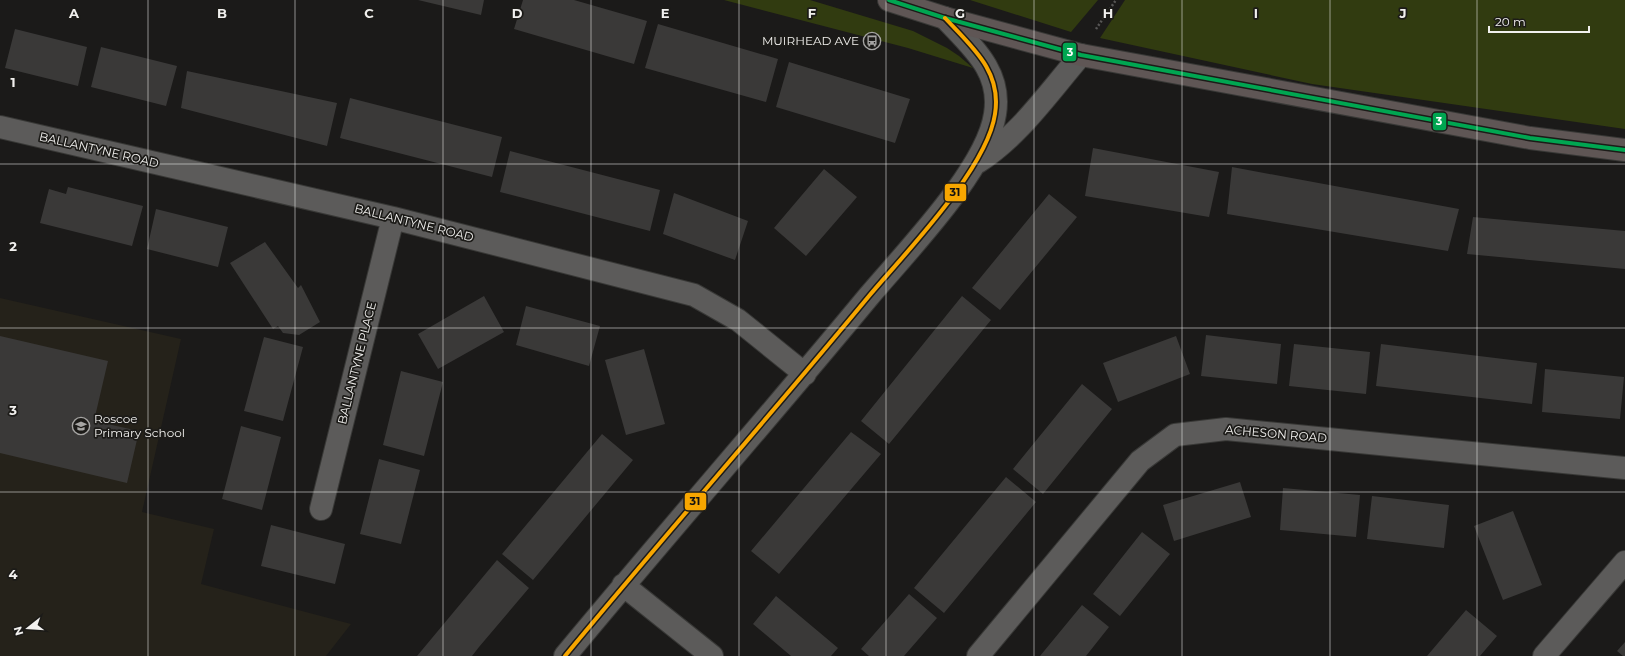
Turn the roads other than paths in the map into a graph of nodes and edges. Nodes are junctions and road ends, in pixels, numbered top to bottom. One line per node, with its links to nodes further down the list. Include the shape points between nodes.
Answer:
1 (889, 0): 2 (highway)
2 (945, 18): 3 (highway); 6 (street, via 988,68 996,89 991,132)
3 (1081, 56): 5 (highway, via 1530,138); 6 (street, via 1002,145)
4 (0, 127): 7 (street, BALLANTYNE ROAD)
5 (1625, 150)
6 (975, 164): 8 (street, via 939,213)
7 (394, 218): 8 (street, BALLANTYNE ROAD, via 694,295 738,320); 10 (street, BALLANTYNE PLACE)
8 (805, 374): 12 (street)
9 (1625, 468): 15 (street, ACHESON ROAD, via 1226,429 1175,435 1140,461)
10 (321, 509)
11 (1625, 562): 16 (street)
12 (623, 585): 13 (street); 14 (street)
13 (565, 656)
14 (712, 656)
15 (978, 656)
16 (1544, 656)

